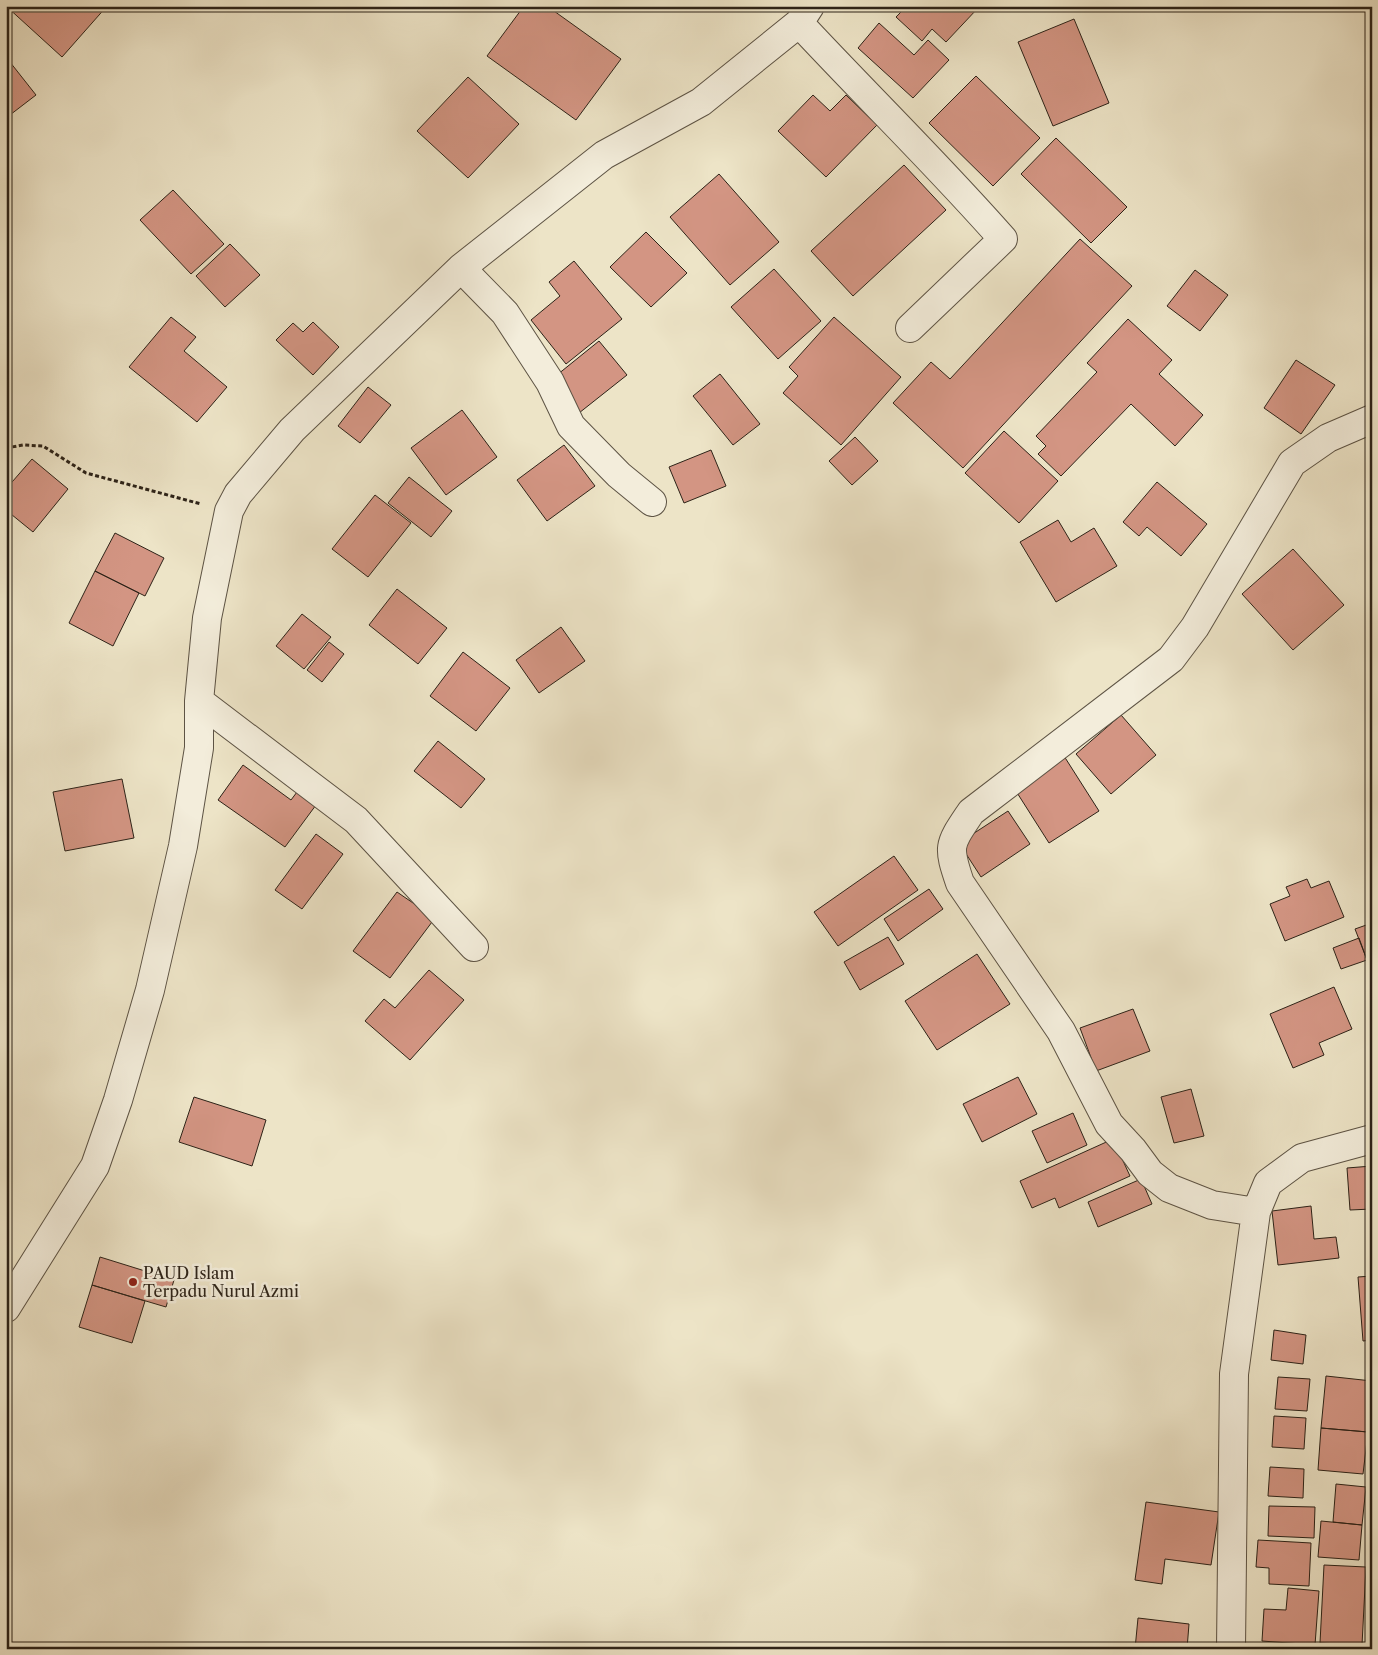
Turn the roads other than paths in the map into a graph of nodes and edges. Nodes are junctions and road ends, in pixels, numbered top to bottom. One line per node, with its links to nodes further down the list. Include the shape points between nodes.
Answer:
1 (805, 15): 2 (street, via 701,102 604,155); 3 (street, via 908,139 960,190 1003,239)
2 (461, 268): 5 (street, via 505,312 550,382 571,426 618,475); 6 (street, via 292,430 238,494 229,511 207,618)
3 (910, 328)
4 (1372, 420): 9 (street, via 1328,438 1292,463 1195,627 1171,659 971,812 954,838 950,855 960,883 1061,1030 1109,1124 1150,1174 1169,1188 1212,1205)
5 (652, 502)
6 (199, 701): 7 (street, via 356,820); 10 (street, via 199,748 183,846 150,990 118,1100 95,1166)
7 (474, 947)
8 (1372, 1139): 9 (street, via 1302,1158 1268,1183)
9 (1256, 1212): 11 (street, via 1234,1374)
10 (6, 1308)
11 (1231, 1649)

